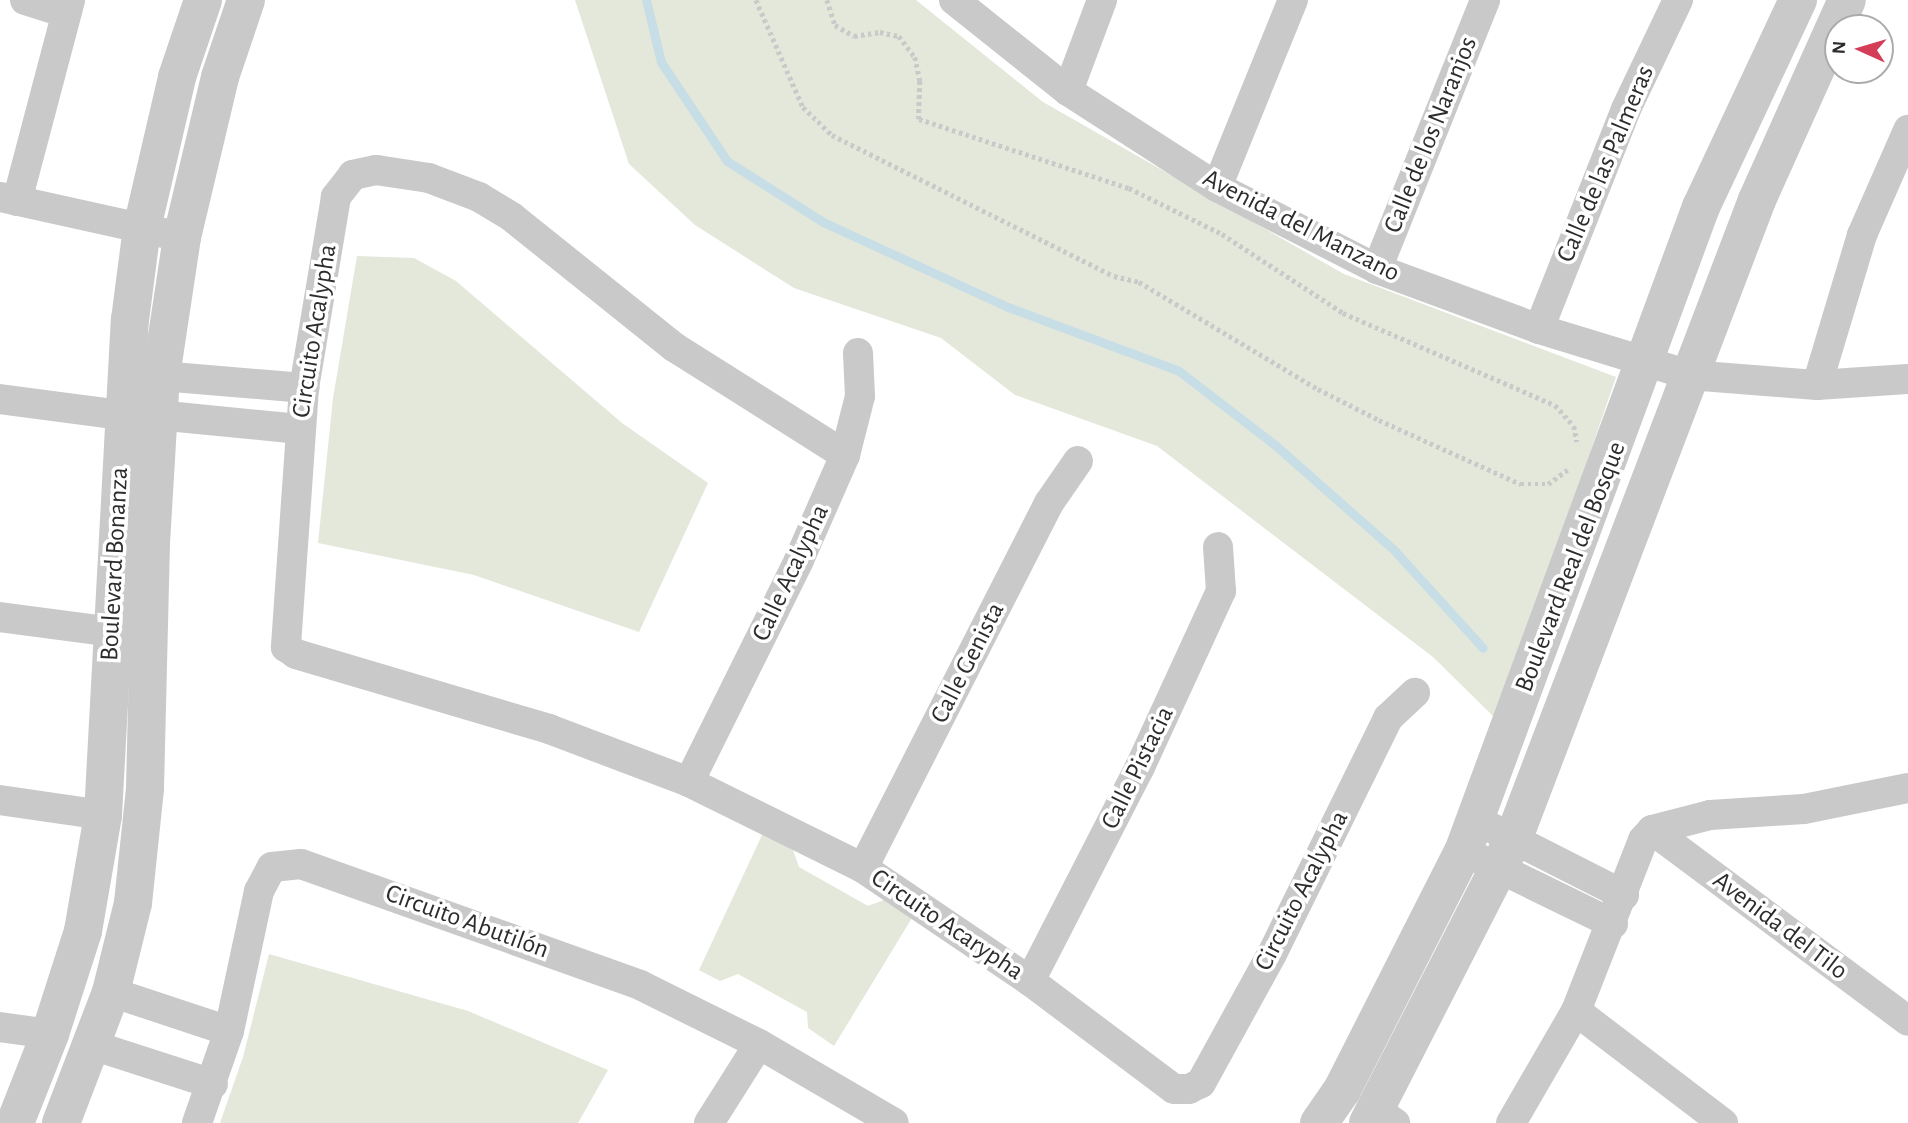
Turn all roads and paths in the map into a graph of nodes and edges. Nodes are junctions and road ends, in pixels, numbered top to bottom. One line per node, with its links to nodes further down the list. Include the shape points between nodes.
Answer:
1 (25, 0): 13 (street)
2 (203, 0): 18 (street, Boulevard Bonanza, via 177,77)
3 (246, 0): 19 (street, Boulevard Bonanza, via 220,77)
4 (756, 0): 35 (path, via 803,107 832,135 1114,276 1139,282 1318,389 1521,484 1548,484)
5 (827, 0): 32 (path, via 835,25 854,36 880,32 899,36 915,57 919,119 1129,188 1222,234 1343,313 1555,405 1573,426)
6 (954, 0): 14 (street, Avenida del Manzano)
7 (1102, 0): 14 (street)
8 (1293, 0): 16 (street)
9 (1485, 0): 20 (street, Calle de los Naranjos)
10 (1678, 0): 21 (street, Calle de las Palmeras, via 1626,109)
11 (1798, 0): 23 (street, Boulevard Real del Bosque, via 1701,207)
12 (1847, 0): 24 (street, Boulevard Real del Bosque, via 1757,200)
13 (68, 7): 17 (street)
14 (1068, 91): 16 (street, Avenida del Manzano)
15 (1908, 130): 27 (street, via 1862,235)
16 (1217, 187): 20 (street, Avenida del Manzano)
17 (8, 199): 18 (street)
18 (142, 229): 19 (street); 30 (street, Boulevard Bonanza)
19 (182, 237): 25 (street, Boulevard Bonanza)
20 (1377, 269): 21 (street, Avenida del Manzano)
21 (1539, 329): 23 (street, Avenida del Manzano)
22 (858, 353): 33 (street, Calle Acalypha, via 860,396)
23 (1647, 363): 24 (street, Avenida del Manzano); 46 (street, Boulevard Real del Bosque)
24 (1689, 375): 27 (street, Avenida del Manzano); 47 (street, Boulevard Real del Bosque)
25 (161, 376): 28 (street); 30 (street, Boulevard Bonanza)
26 (1908, 379): 27 (street, Avenida del Manzano)
27 (1817, 385)
28 (304, 388): 31 (street, Circuito Acalypha); 33 (street, Circuito Acalypha, via 336,197 353,175 376,170 429,178 479,197 512,217 674,347)
29 (0, 399): 30 (street)
30 (139, 415): 31 (street); 38 (street, Boulevard Bonanza); 39 (street, Boulevard Bonanza)
31 (299, 429): 41 (street, Circuito Acalypha, via 286,646 296,654 549,729)
32 (1576, 453)
33 (845, 455): 41 (street, Calle Acalypha, via 799,560)
34 (1078, 461): 48 (street, Calle Genista, via 1049,503)
35 (1570, 466)
36 (1218, 547): 51 (street, Calle Pistacia, via 1221,591 1140,767)
37 (0, 617): 38 (street)
38 (110, 633): 39 (street); 44 (street, Boulevard Bonanza)
39 (150, 637): 52 (street, Boulevard Bonanza, via 145,789 133,903)
40 (1415, 693): 61 (street, Circuito Acalypha, via 1388,718 1272,954 1201,1083)
41 (689, 782): 48 (street, Circuito Acarypha)
42 (1908, 788): 45 (street, via 1804,808 1710,815)
43 (0, 800): 44 (street)
44 (103, 815): 57 (street, Boulevard Bonanza, via 83,931)
45 (1652, 830): 49 (street, via 1643,840); 54 (street, Avenida del Tilo)
46 (1470, 836): 47 (street); 68 (street, Boulevard Real del Bosque, via 1342,1090)
47 (1507, 854): 49 (street); 50 (street); 62 (street, Boulevard Real del Bosque)
48 (863, 868): 51 (street, Circuito Acarypha)
49 (1624, 895): 50 (street)
50 (1613, 923): 53 (street)
51 (1030, 981): 61 (street, Circuito Acarypha, via 1174,1089)
52 (111, 992): 56 (street); 59 (street, Boulevard Bonanza)
53 (1576, 1012): 69 (street); 70 (street)
54 (1908, 1021)
55 (0, 1027): 57 (street)
56 (229, 1031): 58 (street, Circuito Abutilón, via 259,891 272,867 301,864 640,985); 60 (street, Circuito Abutilón)
57 (50, 1034): 63 (street, Boulevard Bonanza)
58 (759, 1044): 66 (street); 67 (street, Circuito Abutilón)
59 (92, 1045): 60 (street); 64 (street, Boulevard Bonanza)
60 (213, 1084): 65 (street, Circuito Abutilón)
61 (1189, 1089)
62 (1380, 1119)
63 (15, 1123)
64 (61, 1123)
65 (197, 1123)
66 (709, 1123)
67 (894, 1123)
68 (1319, 1123)
69 (1511, 1123)
70 (1723, 1123)

